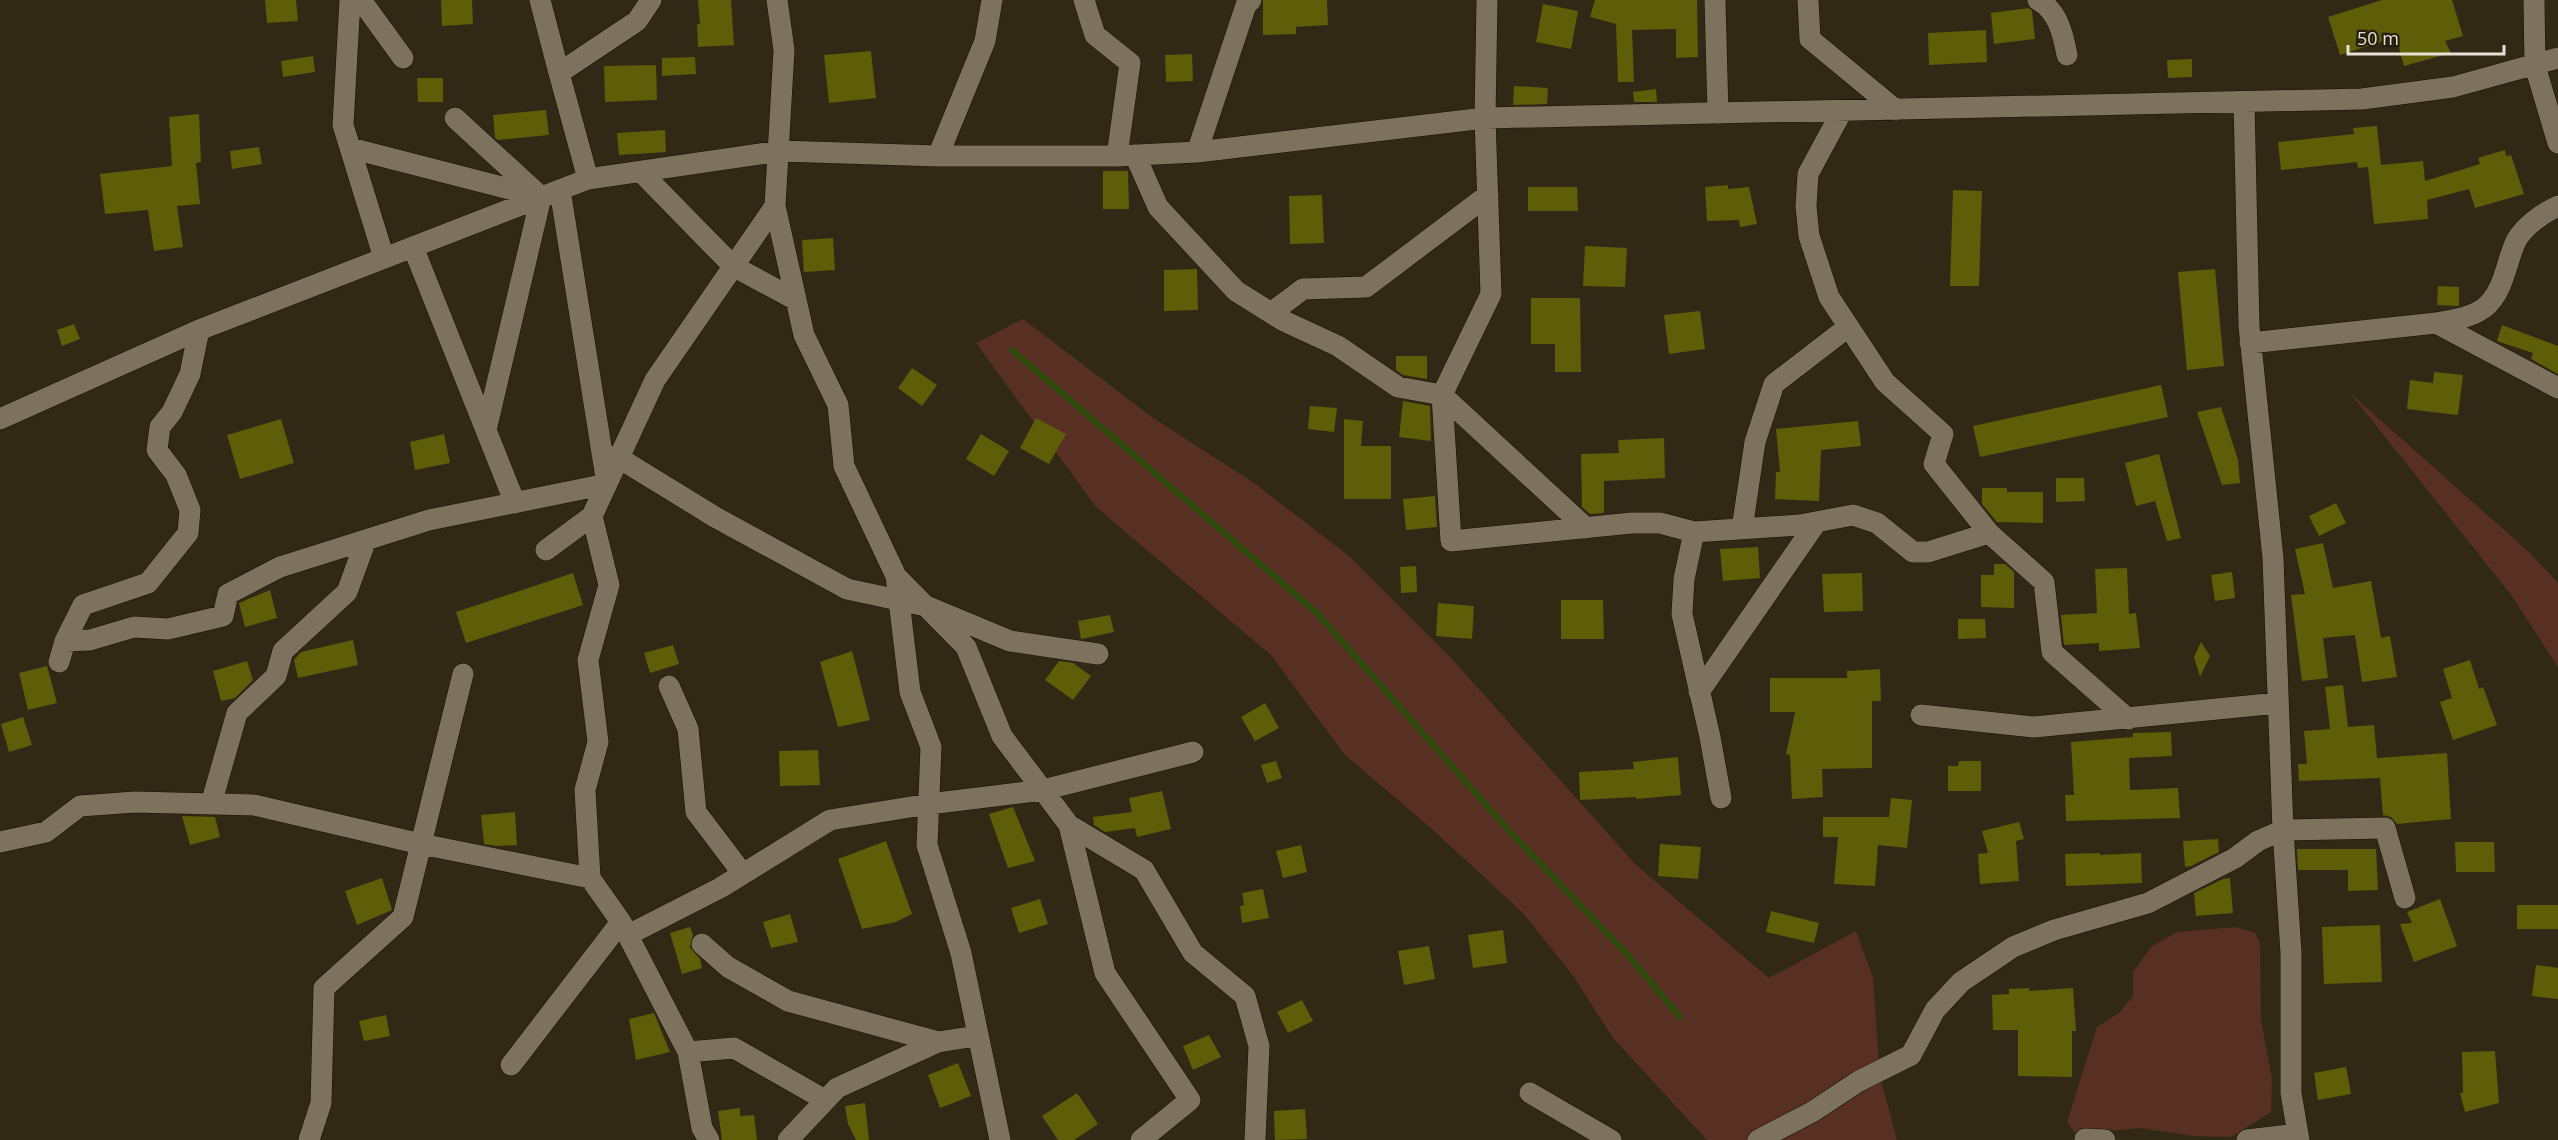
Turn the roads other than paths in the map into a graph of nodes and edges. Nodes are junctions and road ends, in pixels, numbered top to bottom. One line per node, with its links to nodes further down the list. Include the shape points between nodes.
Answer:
1 (350, 0): 27 (street, via 344,125)
2 (361, 0): 15 (street)
3 (540, 0): 18 (street)
4 (651, 0): 18 (street, via 637,21)
5 (777, 0): 28 (street, via 784,50)
6 (992, 0): 30 (street, via 985,41)
7 (1084, 0): 31 (street, via 1095,34 1130,63)
8 (1251, 0): 29 (street, via 1246,5)
9 (1487, 0): 25 (street)
10 (1715, 0): 23 (street)
11 (1808, 0): 21 (street, via 1810,39)
12 (2038, 0): 14 (street, via 2047,5 2062,30)
13 (2534, 0): 17 (street)
14 (2067, 55)
15 (403, 58)
16 (2558, 58): 17 (street)
17 (2535, 66): 19 (street); 20 (street, via 2453,87 2362,99)
18 (559, 73): 33 (street)
19 (2551, 91): 26 (street)
20 (2244, 102): 21 (street); 46 (street)
21 (1896, 110): 22 (street)
22 (1842, 111): 23 (street); 44 (street, via 1808,174 1806,206 1809,236 1829,297)
23 (1718, 114): 25 (street)
24 (455, 118): 34 (street)
25 (1485, 118): 29 (street); 35 (street)
26 (2558, 143)
27 (350, 148): 34 (street); 39 (street)
28 (780, 151): 30 (street); 32 (street); 36 (street)
29 (1197, 152): 31 (street)
30 (938, 156): 31 (street)
31 (1126, 156): 42 (street, via 1158,207 1236,291)
32 (641, 171): 33 (street); 40 (street)
33 (588, 179): 34 (street)
34 (551, 194): 38 (street); 50 (street); 51 (street)
35 (1488, 195): 42 (street, via 1366,287 1303,289); 48 (street, via 1491,294)
36 (775, 206): 40 (street); 41 (street)
37 (2558, 206): 43 (street, via 2535,221 2517,240 2503,279 2486,307 2466,317)
38 (413, 247): 39 (street); 50 (street)
39 (384, 258): 45 (street)
40 (733, 266): 41 (street); 51 (street, via 655,380)
41 (796, 300): 62 (street, via 804,335 838,405 844,466)
42 (1271, 313): 48 (street, via 1338,346 1398,387)
43 (2436, 323): 46 (street); 47 (street)
44 (1848, 327): 57 (street, via 1774,384 1755,442); 59 (street, via 1885,382 1943,434 1934,464)
45 (199, 330): 49 (street); 65 (street, via 190,374 172,412 160,427 157,450 176,475 190,510 188,533 148,583 83,605)
46 (2250, 343): 71 (street, via 2273,558)
47 (2558, 388)
48 (1442, 395): 56 (street); 56 (street, via 1451,541)
49 (0, 419)
50 (486, 429): 53 (street)
51 (610, 456): 52 (street); 63 (street, via 847,588)
52 (607, 484): 53 (street); 54 (street)
53 (515, 502): 60 (street, via 429,520)
54 (592, 516): 61 (street); 84 (street, via 609,585 588,660 598,741 585,790)
55 (1816, 522): 57 (street); 59 (street, via 1853,515 1877,523 1913,552 1928,552); 70 (street)
56 (1586, 528): 58 (street, via 1660,523)
57 (1742, 529): 58 (street)
58 (1694, 532): 70 (street, via 1684,579 1682,614)
59 (1989, 533): 73 (street, via 2044,582 2052,652)
60 (366, 540): 65 (street, via 280,567 228,594 223,616 168,629 134,627 90,639); 77 (street, via 347,592 283,651 276,676 237,713)
61 (546, 550)
62 (896, 576): 63 (street); 64 (street)
63 (899, 601): 64 (street); 78 (street, via 910,692 931,747)
64 (926, 606): 66 (street, via 1010,641); 75 (street, via 966,647 1002,736)
65 (65, 641): 67 (street)
66 (1098, 654)
67 (59, 662)
68 (463, 674): 82 (street)
69 (669, 686): 83 (street, via 688,729 696,812)
70 (1699, 692): 76 (street)
71 (2278, 703): 73 (street); 80 (street)
72 (1921, 715): 73 (street, via 2034,727)
73 (2128, 719)
74 (1193, 752): 75 (street)
75 (1043, 790): 78 (street); 79 (street)
76 (1721, 798)
77 (211, 804): 81 (street, via 135,802 80,806 46,832); 82 (street, via 254,805)
78 (929, 804): 83 (street, via 830,820); 88 (street, via 927,845 961,953)
79 (1069, 825): 99 (street, via 1105,973 1190,1100); 100 (street, via 1144,870 1193,953 1245,996 1258,1046)
80 (2283, 830): 85 (street, via 2385,828); 94 (street, via 2291,953 2290,1093); 102 (street, via 2148,903 2054,930 2013,947 1961,982 1935,1010 1911,1055)
81 (0, 842)
82 (421, 844): 84 (street); 95 (street, via 403,917 324,988 321,1103)
83 (743, 874): 86 (street)
84 (591, 878): 86 (street)
85 (2405, 898)
86 (624, 928): 90 (street); 91 (street)
87 (702, 944): 89 (street, via 728,967 788,1001)
88 (976, 1036): 89 (street); 98 (street)
89 (938, 1042): 93 (street, via 837,1088)
90 (688, 1052): 93 (street, via 734,1048); 96 (street, via 702,1128)
91 (511, 1065)
92 (1530, 1093): 101 (street)
93 (825, 1100): 97 (street)
94 (2299, 1137): 103 (street)
95 (309, 1140)
96 (709, 1140)
97 (788, 1140)
98 (1000, 1140)
99 (1141, 1140)
100 (1255, 1140)
101 (1611, 1140)
102 (1758, 1140)
103 (2247, 1140)

